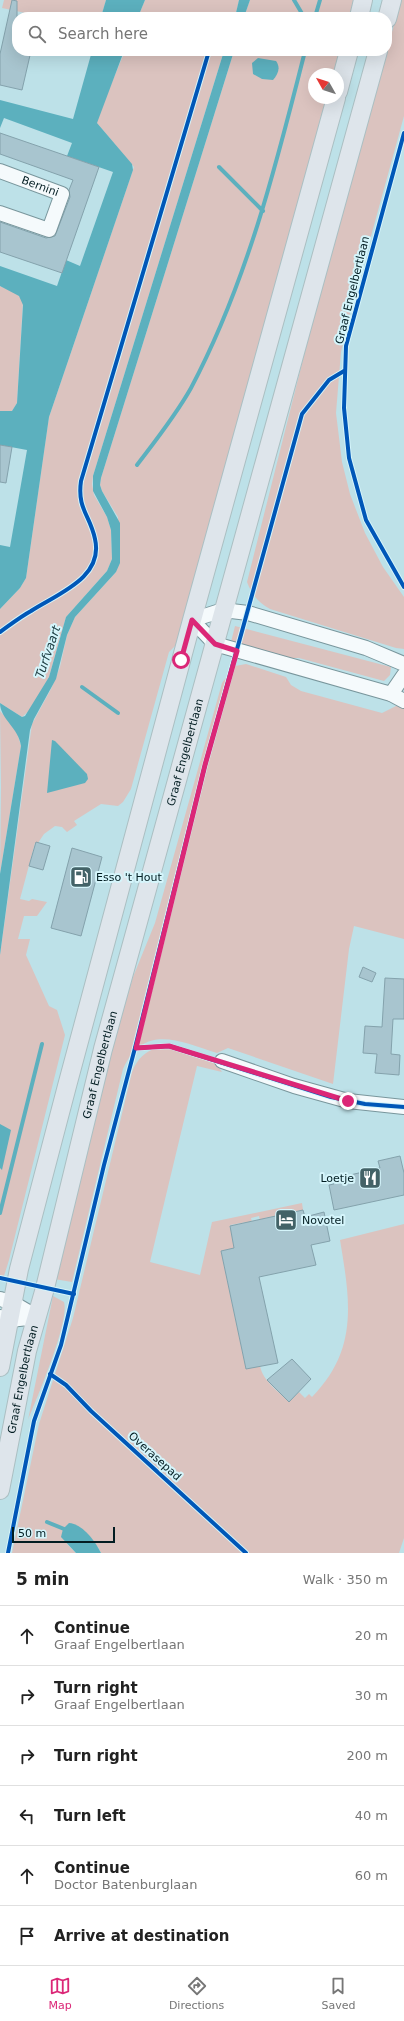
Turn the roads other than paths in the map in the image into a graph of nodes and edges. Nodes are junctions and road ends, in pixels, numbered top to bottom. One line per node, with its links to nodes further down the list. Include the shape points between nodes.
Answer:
1 (363, 0): 3 (main road)
2 (392, 0): 4 (main road)
3 (360, 12)
4 (389, 12)
5 (348, 56): 7 (main road)
6 (377, 56): 11 (main road, Graaf Engelbertlaan)
7 (344, 70)
8 (334, 104): 12 (main road)
9 (0, 172): 10 (street, Bernini, via 62,194 49,230)
10 (0, 213)
11 (223, 610): 12 (street); 13 (main road, Graaf Engelbertlaan); 14 (street, via 248,613 366,648)
12 (192, 620): 13 (street); 20 (main road, via 19,1270)
13 (215, 644): 16 (street); 21 (main road, Graaf Engelbertlaan, via 103,1049)
14 (404, 664)
15 (404, 675): 16 (street)
16 (391, 694): 17 (street)
17 (404, 700)
18 (222, 1062): 19 (street, via 348,1101)
19 (404, 1107)
20 (7, 1301): 21 (street); 22 (main road)
21 (37, 1317): 22 (street); 24 (main road, Graaf Engelbertlaan, via 27,1351)
22 (5, 1319): 23 (main road)
23 (0, 1367)
24 (0, 1490)

